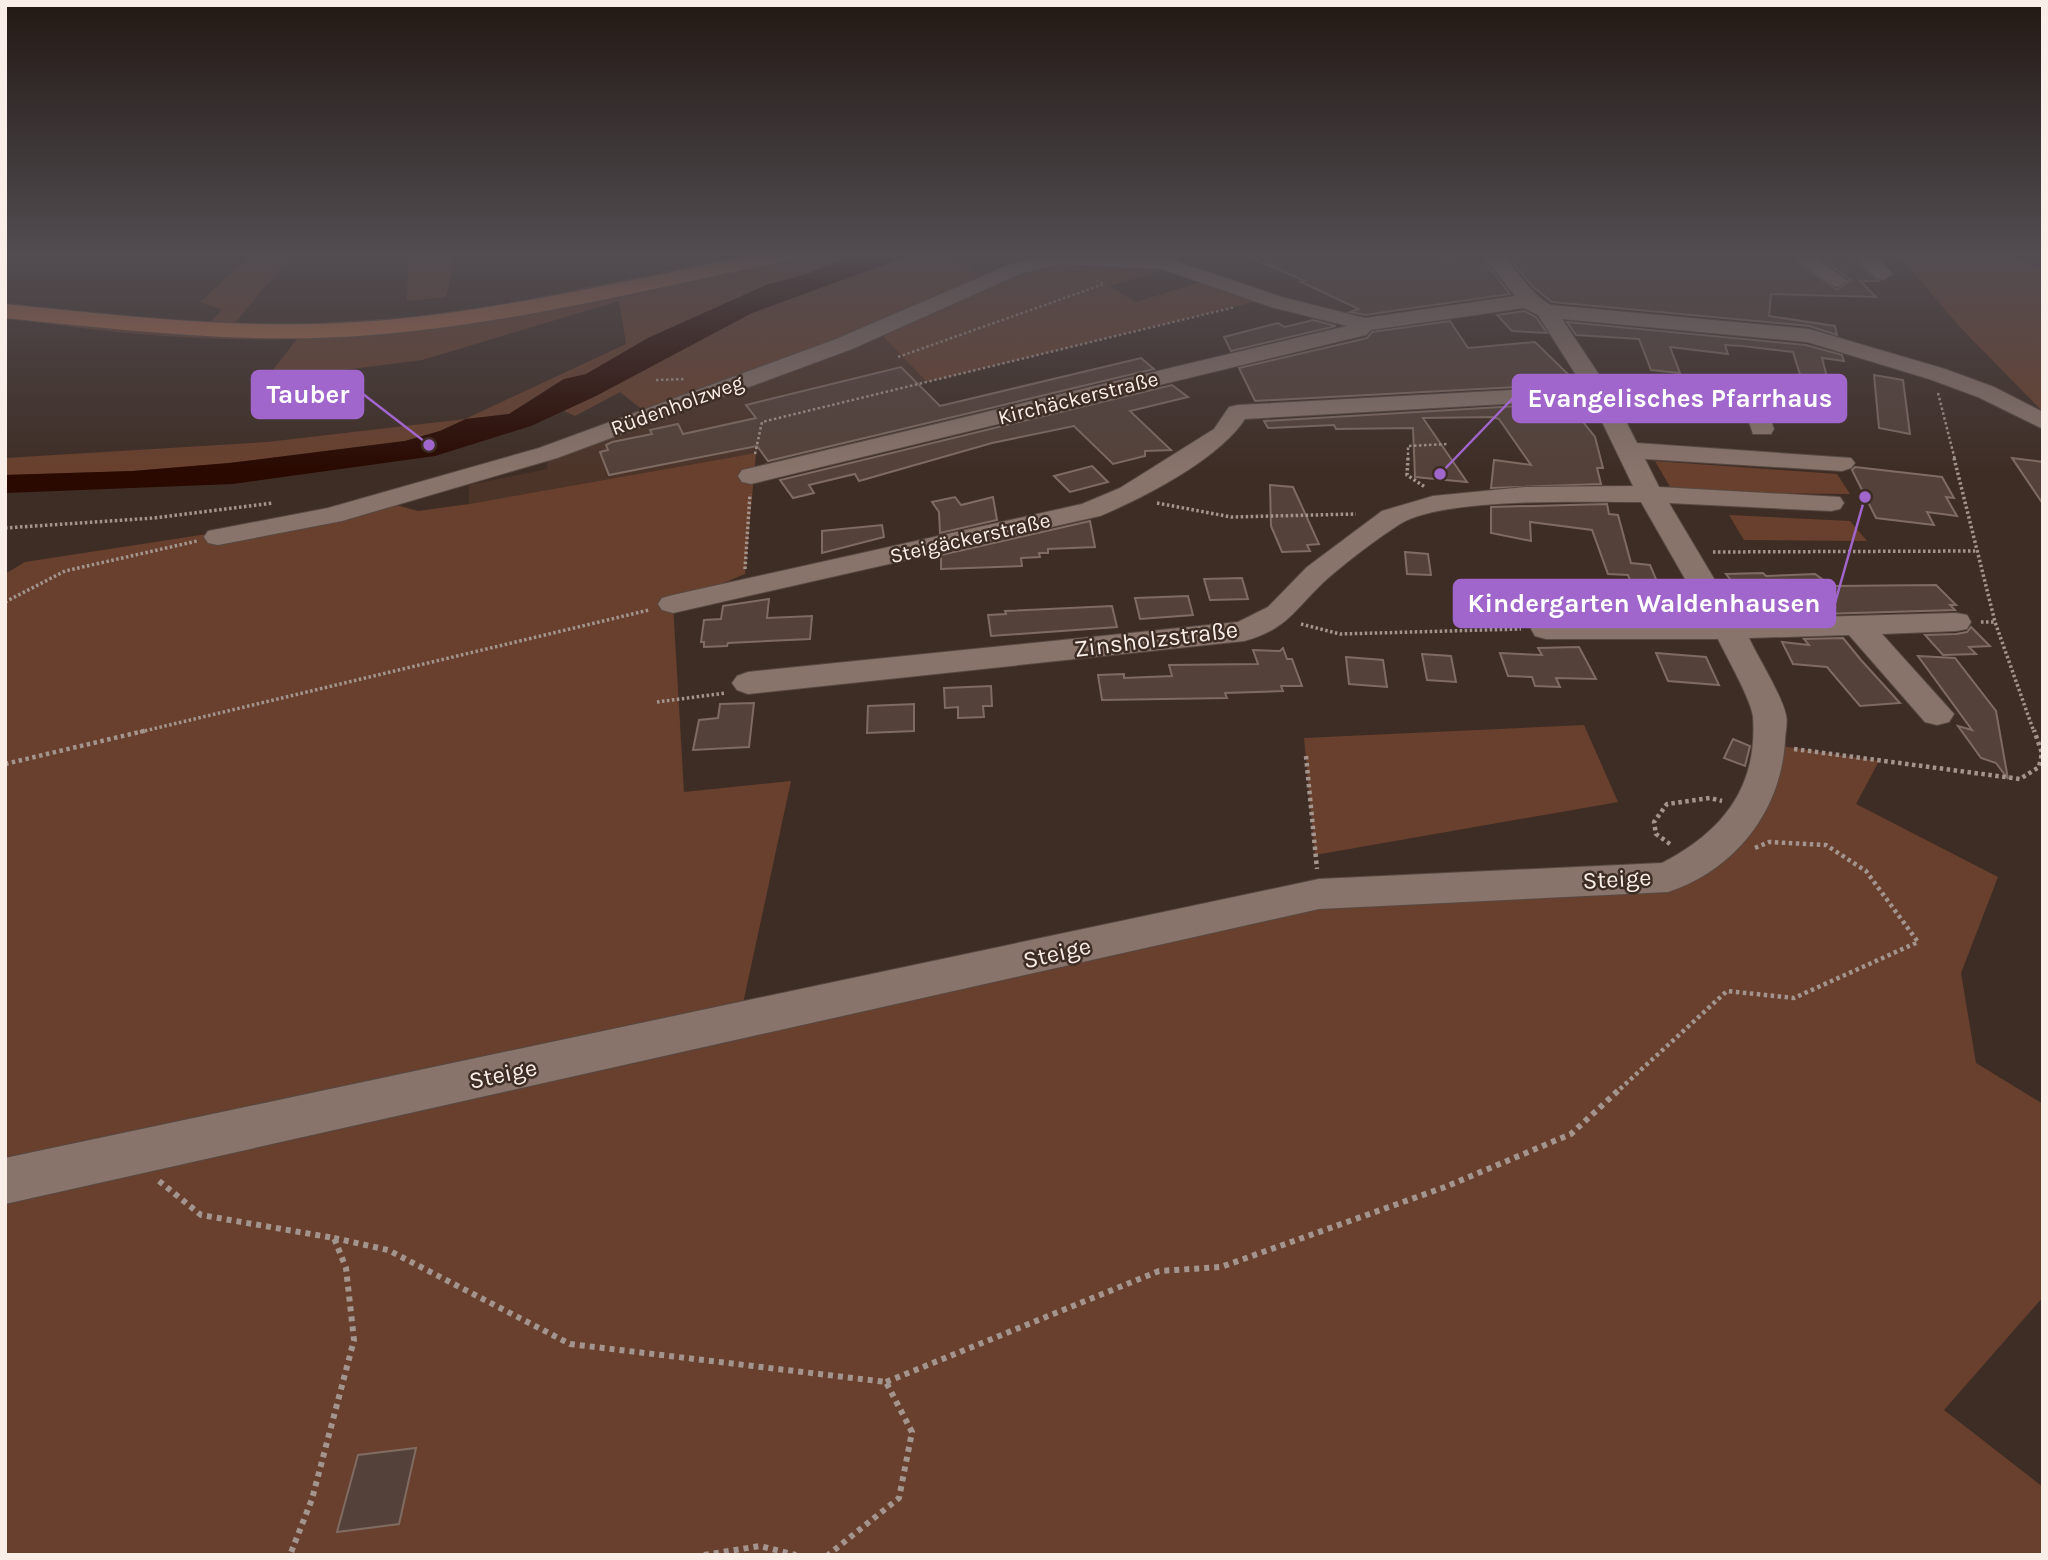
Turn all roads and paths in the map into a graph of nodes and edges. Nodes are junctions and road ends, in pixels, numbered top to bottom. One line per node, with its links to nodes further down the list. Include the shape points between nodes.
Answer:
1 (143, 326): 2 (main road, via 281,332)
2 (386, 326)
3 (886, 326): 25 (street, Rüdenholzweg, via 548,453 332,515)
4 (986, 326): 8 (path)
5 (1363, 326): 9 (street, Kirchäckerstraße)
6 (1550, 326): 10 (street, Steige)
7 (1716, 326): 12 (street, Kirchäckerstraße, via 1809,336 1986,392)
8 (898, 357)
9 (1230, 386): 10 (street); 17 (street, Kirchäckerstraße); 18 (street, Steigäckerstraße, via 1223,434)
10 (1597, 390): 13 (street, via 1754,401); 15 (street, Steige)
11 (1938, 392): 26 (path)
12 (2043, 422)
13 (1762, 429)
14 (1447, 444): 22 (path, via 1408,446 1407,475 1423,485)
15 (1628, 450): 16 (street); 19 (street, Steige)
16 (1842, 463)
17 (751, 476)
18 (1129, 494): 23 (path, via 1180,511 1212,515 1260,519 1377,512); 29 (street, Steigäckerstraße, via 1090,510 1026,526)
19 (1650, 494): 21 (street); 22 (street, Zinsholzstraße, via 1525,495); 27 (street, Steige)
20 (277, 503): 24 (path, via 154,518)
21 (1831, 503)
22 (1433, 504): 23 (street, Zinsholzstraße)
23 (1392, 517): 30 (street, Zinsholzstraße, via 1317,573)
24 (5, 528)
25 (218, 537): 28 (path, via 65,571)
26 (1975, 551): 27 (path); 32 (path)
27 (1684, 552): 35 (street, Steige)
28 (5, 601)
29 (673, 604): 40 (path)
30 (1279, 614): 34 (path, via 1313,629 1340,634); 36 (street, Zinsholzstraße, via 1244,631)
31 (1956, 621): 33 (street)
32 (1995, 622)
33 (1857, 625): 35 (street); 38 (street)
34 (1546, 629): 35 (street)
35 (1729, 629): 41 (street, Steige, via 1770,715 1766,767)
36 (748, 683): 37 (path, via 743,691)
37 (657, 702)
38 (1937, 714)
39 (1306, 756): 43 (path)
40 (5, 764)
41 (1750, 807): 42 (street, Steige, via 1733,833); 42 (path, via 1710,798 1667,804 1654,822 1657,834)
42 (1702, 859): 43 (street, Steige, via 1668,877); 47 (path, via 1718,864 1769,842 1826,845 1866,871 1918,942 1794,998 1727,991 1571,1133 1558,1139 1445,1187 1221,1267 1159,1270)
43 (1319, 894): 45 (street, Steige)
44 (155, 1177): 46 (path, via 201,1215)
45 (5, 1181)
46 (334, 1238): 47 (path, via 388,1250 570,1344); 48 (path, via 346,1268 354,1340 312,1499)
47 (886, 1382): 51 (path, via 912,1432 899,1499)
48 (290, 1555)
49 (704, 1555): 50 (path, via 760,1546)
50 (796, 1555)
51 (828, 1555)

